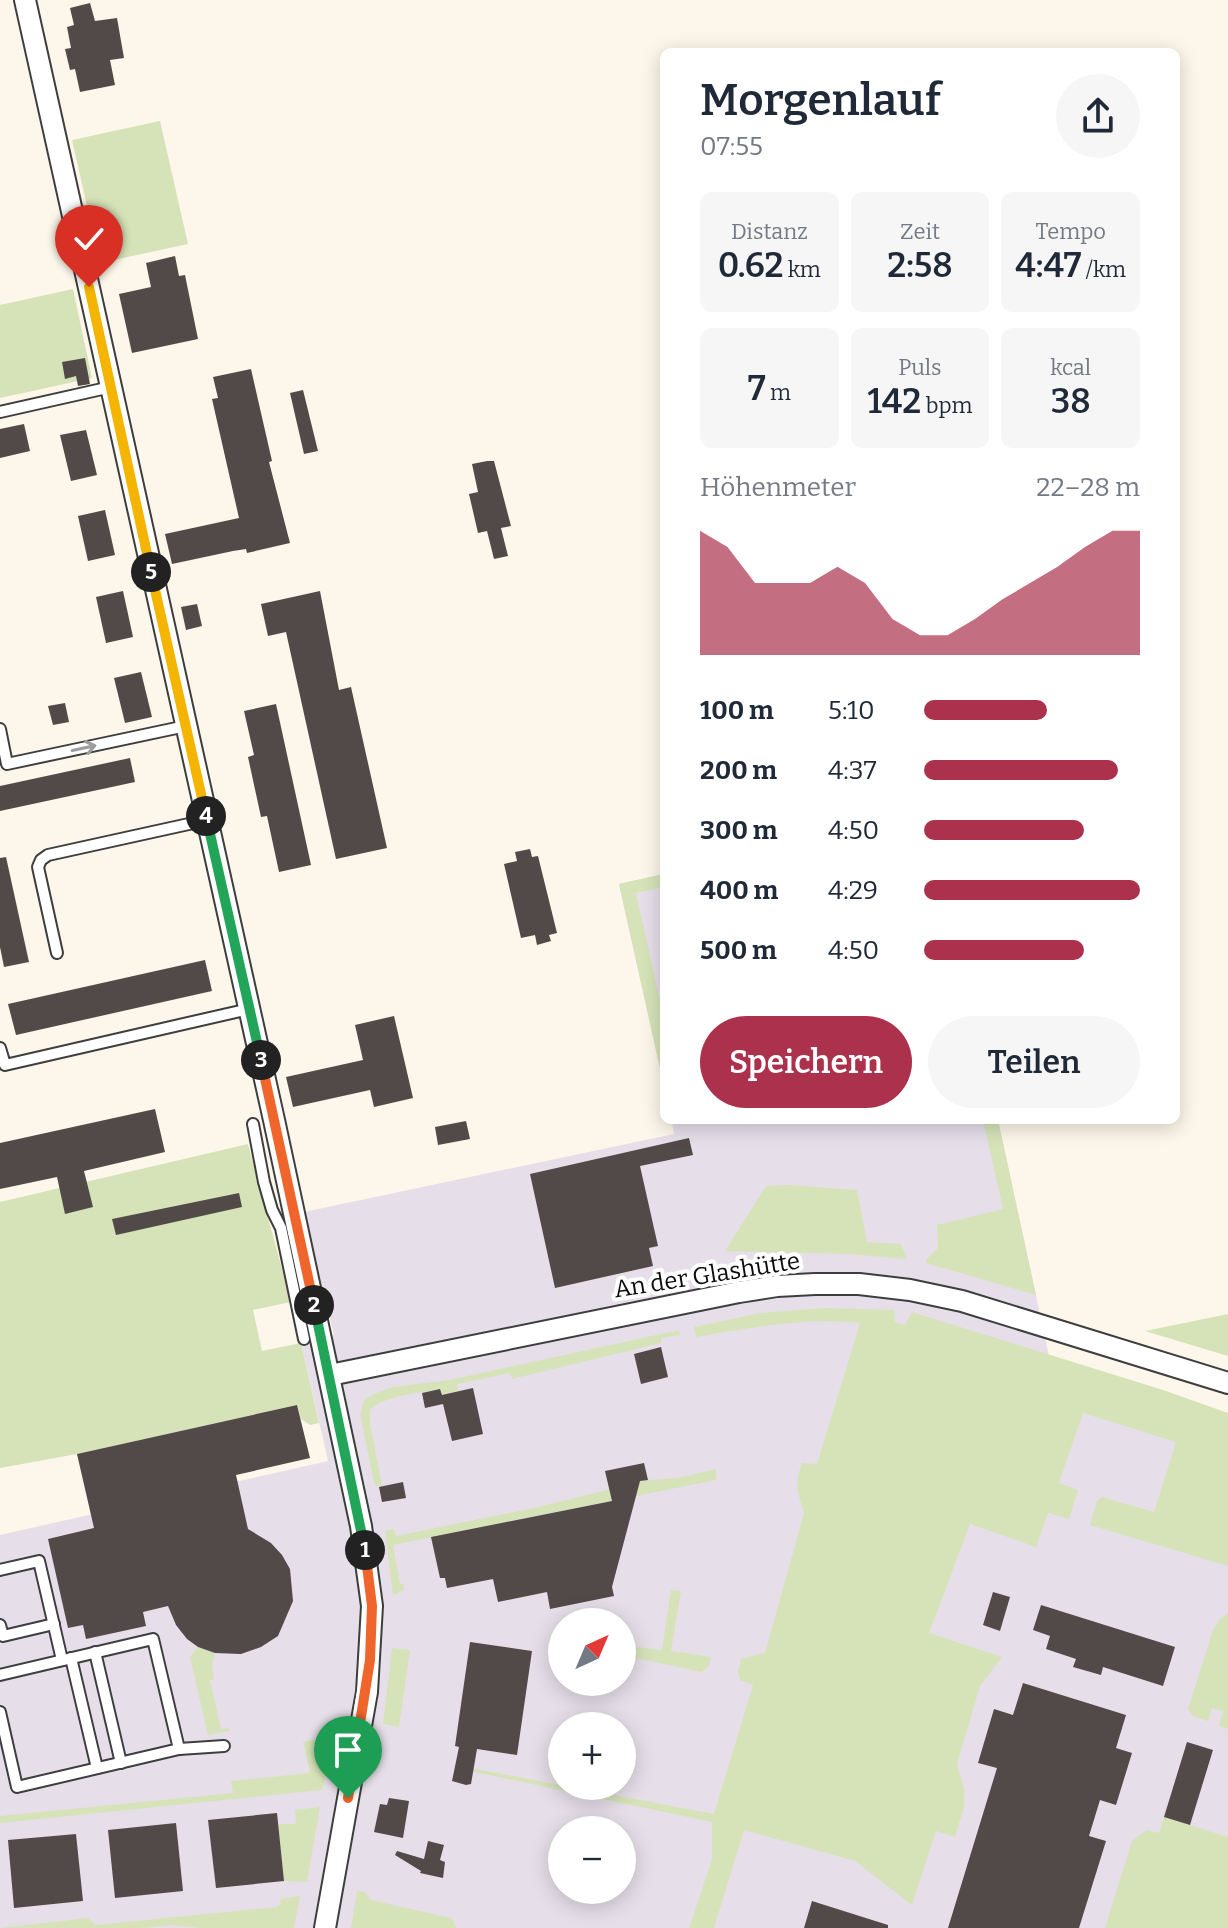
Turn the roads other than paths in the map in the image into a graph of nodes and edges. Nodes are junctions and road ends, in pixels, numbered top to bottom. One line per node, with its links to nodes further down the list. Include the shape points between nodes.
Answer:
1 (25, 0): 2 (street)
2 (111, 387): 3 (lane); 4 (street)
3 (0, 412)
4 (186, 726): 5 (lane, one-way to 4, via 7,764); 6 (street)
5 (0, 729)
6 (207, 820): 7 (lane, via 41,860 38,867); 8 (street)
7 (57, 953)
8 (249, 1009): 9 (lane, via 5,1065); 12 (street)
9 (0, 1048)
10 (253, 1124): 11 (lane)
11 (304, 1339)
12 (330, 1375): 13 (street, An der Glashütte, via 739,1292 859,1284 962,1301); 25 (street, via 372,1606 367,1692)
13 (1228, 1383)
14 (0, 1570): 15 (lane, via 39,1561)
15 (54, 1624): 16 (lane, via 3,1636); 18 (lane)
16 (0, 1625)
17 (95, 1652): 18 (lane); 22 (lane, via 153,1639); 23 (lane)
18 (67, 1659): 19 (lane); 24 (lane)
19 (0, 1675)
20 (0, 1712): 24 (lane, via 17,1787)
21 (224, 1746): 22 (lane)
22 (179, 1749): 23 (lane)
23 (121, 1763): 24 (lane)
24 (97, 1768)
25 (325, 1928)

